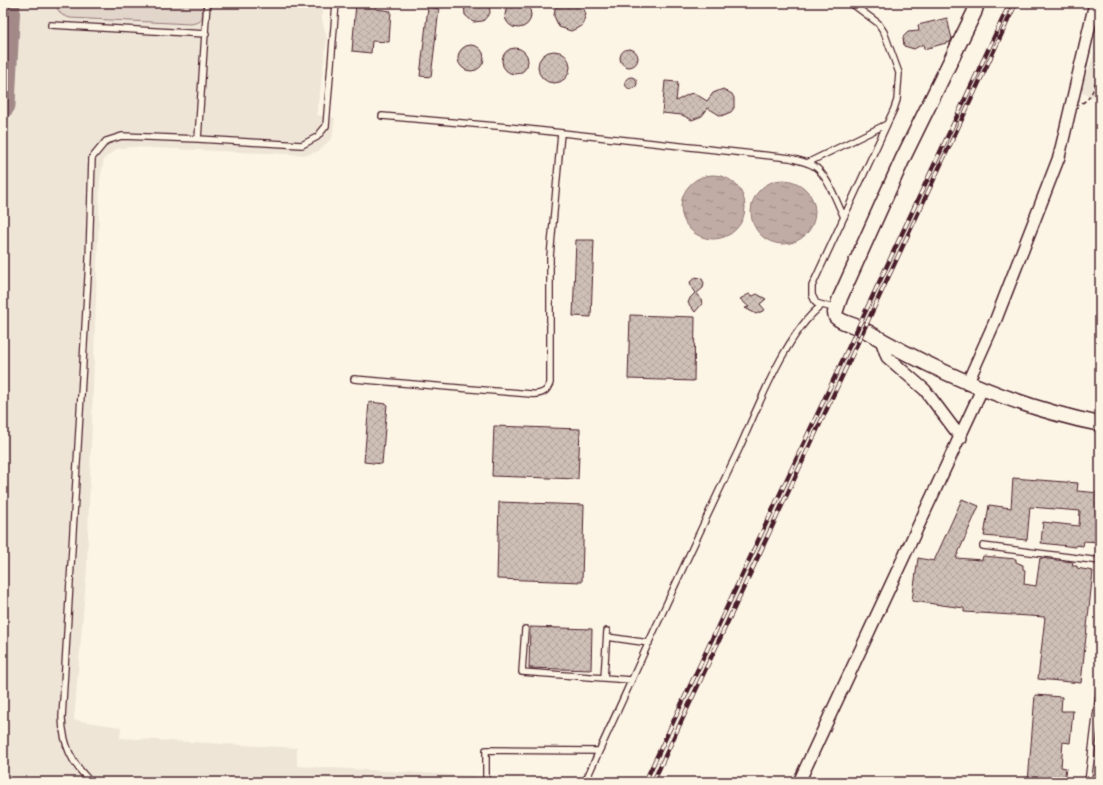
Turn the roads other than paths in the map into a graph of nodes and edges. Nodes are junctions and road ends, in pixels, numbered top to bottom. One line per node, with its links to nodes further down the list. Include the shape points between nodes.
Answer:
1 (207, 3): 7 (lane)
2 (336, 3): 11 (lane, via 326,126 317,137 302,145)
3 (851, 3): 9 (lane, via 881,28 898,67 900,78 897,100)
4 (978, 3): 15 (street, via 903,158)
5 (1095, 3): 18 (street, via 1059,157 996,319)
6 (51, 25): 7 (lane)
7 (206, 34): 11 (lane)
8 (382, 116): 10 (lane)
9 (887, 124): 12 (lane); 13 (lane)
10 (561, 133): 12 (lane, via 783,157); 17 (lane, via 550,257 548,389 540,394 531,394)
11 (198, 139): 30 (lane, via 122,136 106,141 92,158 89,260 62,718 62,731 69,753 80,772)
12 (807, 163): 13 (lane, via 822,174)
13 (844, 217): 14 (lane, via 812,286 814,299)
14 (821, 306): 15 (lane); 25 (lane, via 805,320 778,366)
15 (836, 309): 16 (street, via 835,313 839,320 858,326)
16 (881, 340): 18 (street); 21 (street, via 887,357 925,390)
17 (354, 379)
18 (967, 384): 19 (street)
19 (982, 389): 20 (street, via 1064,416); 21 (street)
20 (1100, 424)
21 (961, 438): 33 (street)
22 (982, 546): 23 (lane)
23 (1100, 561)
24 (525, 628): 26 (lane, via 522,672)
25 (649, 642): 26 (lane, via 607,634); 27 (lane)
26 (604, 678): 27 (lane)
27 (631, 680): 29 (lane)
28 (1100, 686): 34 (lane)
29 (599, 751): 31 (lane, via 486,750); 32 (lane)
30 (91, 782)
31 (486, 782)
32 (585, 782)
33 (799, 782)
34 (1088, 782)

